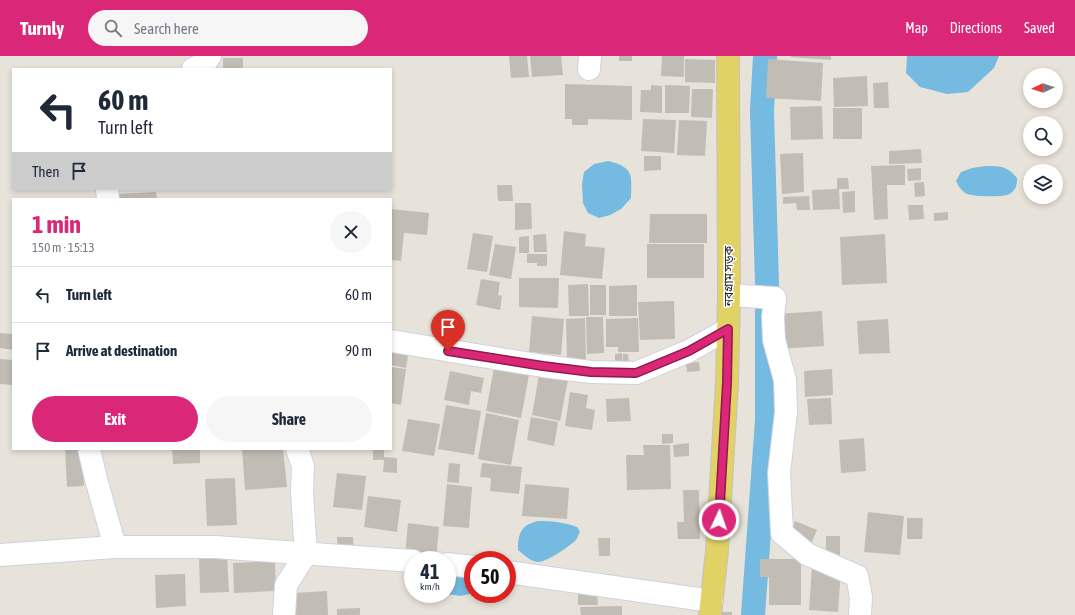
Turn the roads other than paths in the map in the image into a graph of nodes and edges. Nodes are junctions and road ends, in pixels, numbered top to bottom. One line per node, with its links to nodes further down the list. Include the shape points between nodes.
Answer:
1 (210, 56): 3 (street, via 206,62)
2 (728, 56): 4 (main road, নবগ্রাম সড়ক)
3 (194, 68)
4 (729, 295): 5 (main road, নবগ্রাম সড়ক); 16 (street, via 775,298 774,340 785,380 786,412 779,473 782,533 807,554 857,576 861,597)
5 (728, 329): 6 (street, via 689,351 636,373 591,372 543,366); 14 (main road, নবগ্রাম সড়ক, via 717,550)
6 (392, 341)
7 (89, 450): 9 (street)
8 (297, 450): 10 (street, via 303,466)
9 (115, 547): 10 (street, via 215,547); 11 (street)
10 (306, 554): 12 (street); 15 (street, via 286,585)
11 (0, 555)
12 (404, 560)
13 (516, 574): 14 (street)
14 (711, 608)
15 (284, 615)
16 (860, 615)

